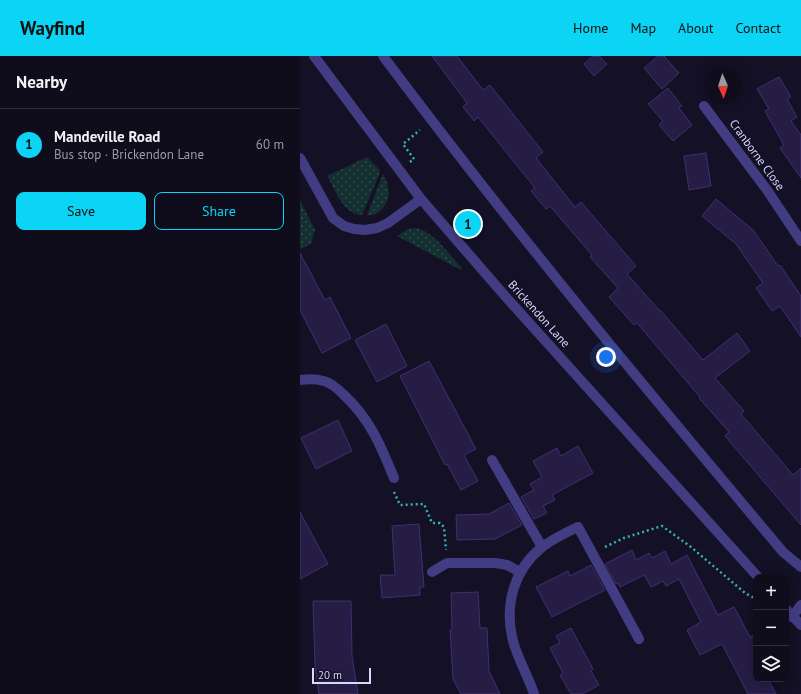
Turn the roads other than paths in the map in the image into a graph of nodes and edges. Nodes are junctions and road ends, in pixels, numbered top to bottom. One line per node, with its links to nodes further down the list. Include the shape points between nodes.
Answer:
1 (314, 56): 5 (street, Brickendon Lane)
2 (383, 56): 11 (street, via 541,261 783,552)
3 (704, 106): 6 (street, Cranborne Close, via 767,190)
4 (300, 158): 5 (street, via 333,218 344,226 365,230 377,228)
5 (421, 199): 14 (street, Brickendon Lane)
6 (801, 242)
7 (300, 380): 9 (street, via 326,382 357,407 380,442)
8 (492, 460): 10 (street)
9 (394, 478)
10 (542, 547): 13 (street); 18 (street, via 578,527)
11 (801, 567)
12 (432, 572): 13 (street, via 447,564 495,563 507,565)
13 (520, 572): 19 (street, via 512,591 510,622 512,638)
14 (755, 574)
15 (801, 605): 16 (street)
16 (789, 613): 17 (street)
17 (801, 626)
18 (639, 639)
19 (534, 694)

